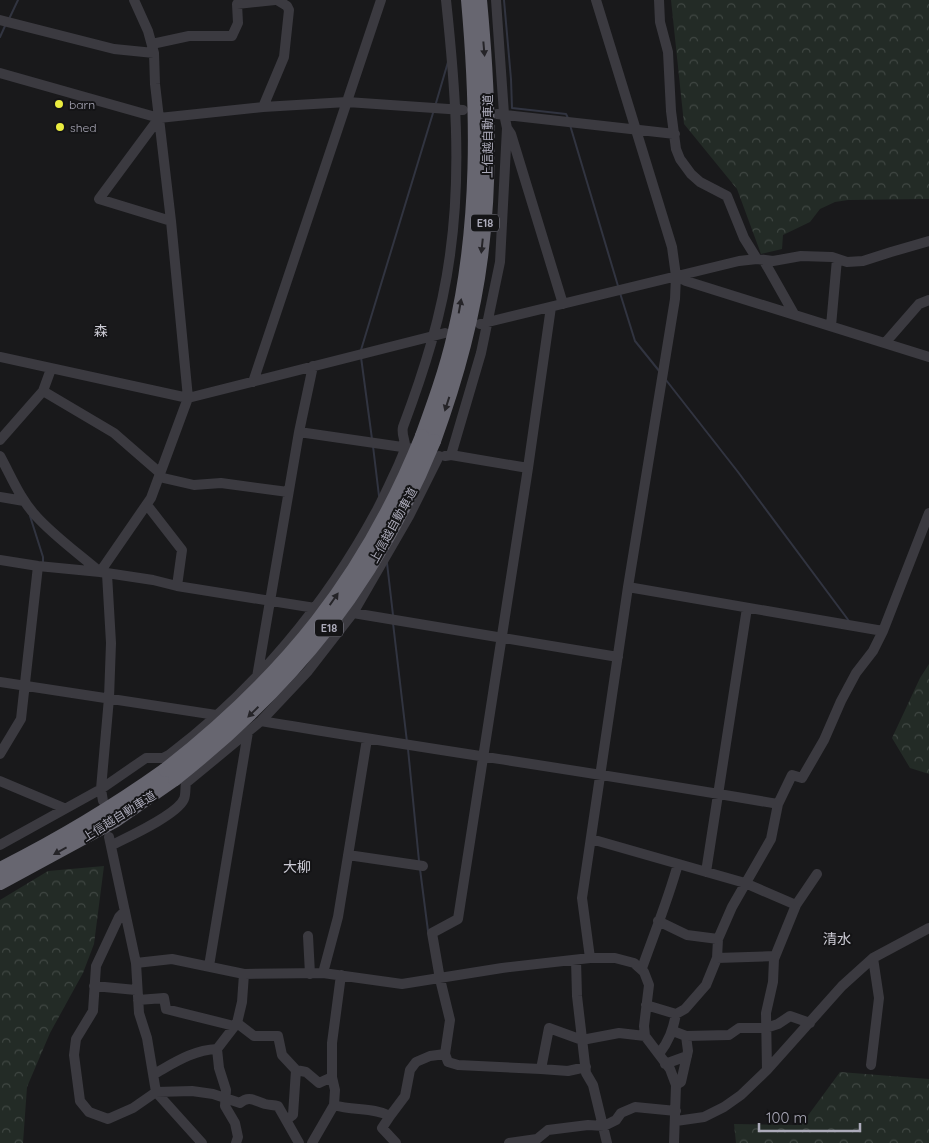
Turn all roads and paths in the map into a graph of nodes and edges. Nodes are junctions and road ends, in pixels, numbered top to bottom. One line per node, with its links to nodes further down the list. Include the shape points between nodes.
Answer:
1 (134, 0): 11 (street)
2 (276, 0): 11 (street, via 238,4 238,23 232,36 189,36); 14 (street, via 289,10 284,57)
3 (380, 0): 13 (street)
4 (446, 0): 15 (street)
5 (468, 0): 43 (highway, 上信越自動車道 / E18, one-way to 5, via 454,334 470,239 475,129)
6 (480, 0): 43 (highway, 上信越自動車道 / E18, one-way to 43, via 488,130 484,231 467,336 453,388)
7 (496, 0): 16 (street)
8 (596, 0): 19 (street)
9 (659, 0): 20 (street, via 660,22 668,52)
10 (0, 20): 11 (street, via 114,49)
11 (153, 49): 17 (street)
12 (0, 73): 17 (street)
13 (347, 102): 14 (street); 15 (street); 39 (street)
14 (263, 107): 17 (street)
15 (459, 109): 33 (street, via 450,255)
16 (500, 114): 18 (street); 19 (street)
17 (159, 118): 21 (street); 21 (street, via 99,199)
18 (507, 128): 27 (street); 30 (street, via 500,262)
19 (634, 129): 20 (street); 25 (street, via 672,248)
20 (675, 134): 24 (street, via 680,159 700,182 727,196 744,238)
21 (171, 221): 41 (street)
22 (929, 241): 23 (street, via 863,261)
23 (837, 259): 24 (street, via 801,256); 31 (street)
24 (760, 260): 25 (street, via 738,261); 29 (street)
25 (676, 276): 27 (street); 29 (street); 60 (street, via 675,299)
26 (929, 300): 34 (street, via 919,304)
27 (563, 304): 28 (street)
28 (551, 307): 30 (street); 49 (street)
29 (794, 314): 31 (street)
30 (484, 323): 46 (street, via 481,353)
31 (831, 326): 34 (street)
32 (446, 333): 33 (street)
33 (434, 336): 37 (street); 45 (street, via 402,431)
34 (885, 343): 36 (street)
35 (0, 357): 38 (street)
36 (929, 357)
37 (314, 366): 39 (street); 42 (street)
38 (51, 369): 40 (street); 41 (street)
39 (253, 382): 41 (street)
40 (43, 391): 44 (street); 50 (street, via 114,433)
41 (188, 398): 50 (street)
42 (299, 432): 45 (street); 51 (street)
43 (428, 438): 78 (highway, 上信越自動車道 / E18, bridge, via 353,572 318,622 245,703)
44 (0, 440)
45 (406, 447): 48 (street); 62 (street, via 370,524)
46 (450, 455): 48 (street); 49 (street)
47 (0, 456): 53 (street)
48 (440, 456): 64 (street)
49 (528, 468): 66 (street)
50 (160, 475): 51 (street, via 194,485 221,483); 54 (street)
51 (288, 492): 61 (street)
52 (0, 497): 53 (street)
53 (24, 500): 58 (street, via 58,538)
54 (147, 505): 58 (street); 59 (street, via 182,550)
55 (929, 513): 65 (street)
56 (0, 560): 57 (street)
57 (38, 566): 58 (street); 70 (street)
58 (104, 573): 59 (street); 71 (street, via 111,644)
59 (178, 586): 61 (street)
60 (628, 588): 63 (street); 67 (street)
61 (269, 600): 62 (street); 68 (street)
62 (315, 608): 68 (street)
63 (747, 608): 65 (street); 82 (street)
64 (353, 613): 66 (street); 73 (street, via 308,670)
65 (883, 631): 84 (street, via 856,673 802,778 792,775)
66 (502, 637): 67 (street); 77 (street)
67 (618, 657): 79 (street)
68 (257, 677): 72 (street)
69 (0, 682): 70 (street)
70 (26, 686): 71 (street); 76 (street, via 21,719)
71 (109, 698): 72 (street); 81 (street)
72 (216, 715): 81 (street, via 169,755 146,758)
73 (260, 721): 74 (street); 75 (street)
74 (248, 732): 97 (street, via 186,783 184,799 178,806 150,827 110,841); 108 (street)
75 (367, 739): 77 (street); 88 (street)
76 (0, 754)
77 (484, 756): 79 (street); 114 (street, via 458,919 432,933)
78 (170, 775): 91 (highway, 上信越自動車道 / E18); 94 (highway, 上信越自動車道 / E18, one-way to 94, via 116,820)
79 (600, 775): 82 (street); 86 (street)
80 (0, 781): 85 (street)
81 (101, 789): 83 (street); 85 (street)
82 (719, 794): 84 (street); 92 (street)
83 (103, 801)
84 (778, 804): 95 (street, via 771,838)
85 (64, 808): 87 (street)
86 (591, 839): 89 (street); 103 (street, via 582,898)
87 (0, 845)
88 (348, 855): 90 (street); 112 (street, via 338,917)
89 (678, 864): 92 (street); 98 (street, via 671,892)
90 (423, 866)
91 (0, 869)
92 (706, 872): 95 (street)
93 (817, 874): 96 (street)
94 (0, 883)
95 (744, 883): 96 (street); 101 (street)
96 (796, 905): 102 (street)
97 (125, 911): 107 (street); 115 (street, via 96,966)
98 (658, 921): 101 (street, via 687,934); 109 (street)
99 (929, 928): 105 (street)
100 (308, 936): 111 (street)
101 (718, 939): 104 (street)
102 (776, 956): 104 (street); 121 (street)
103 (590, 958): 106 (street); 109 (street, via 615,958)
104 (717, 958): 118 (street, via 706,985)
105 (873, 958): 119 (street, via 842,986); 131 (street, via 879,998)
106 (576, 960): 114 (street); 125 (street)
107 (136, 963): 108 (street, via 172,959); 116 (street)
108 (209, 966): 110 (street)
109 (642, 968): 117 (street, via 649,985)
110 (244, 974): 111 (street); 120 (street, via 242,1002)
111 (310, 974): 112 (street)
112 (323, 974): 113 (street)
113 (341, 975): 114 (street, via 402,984); 137 (street, via 332,1043)
114 (440, 978): 127 (street, via 450,1020)
115 (94, 986): 116 (street); 139 (street, via 93,1011 76,1039 74,1056 80,1101 89,1112 108,1119 133,1108)
116 (137, 995): 120 (street, via 164,998 166,1009); 136 (street, via 138,1014 147,1038)
117 (646, 1005): 118 (street); 123 (street)
118 (676, 1014): 122 (street)
119 (810, 1023): 121 (street, via 790,1016); 135 (street)
120 (235, 1025): 126 (street); 134 (street, via 254,1036 278,1036 282,1055)
121 (766, 1028): 124 (street, via 739,1028 730,1035); 135 (street)
122 (673, 1032): 124 (street); 128 (street)
123 (645, 1036): 125 (street, via 619,1033); 128 (street)
124 (686, 1036): 129 (street)
125 (582, 1040): 132 (street); 133 (street, via 549,1028)
126 (217, 1049): 136 (street, via 190,1054); 140 (street)
127 (446, 1054): 133 (street, via 448,1062 458,1065); 142 (street, via 416,1062 410,1070 406,1096)
128 (659, 1054): 130 (street)
129 (687, 1056): 130 (street); 138 (street, via 681,1082)
130 (666, 1064): 138 (street)
131 (871, 1065)
132 (586, 1067): 133 (street, via 568,1072); 145 (street)
133 (541, 1069)
134 (296, 1070): 137 (street, via 306,1072 319,1083); 144 (street, via 294,1115)
135 (767, 1070): 143 (street, via 724,1107 704,1117)
136 (154, 1074): 139 (street)
137 (332, 1077): 141 (street)
138 (676, 1085): 143 (street)
139 (156, 1092): 140 (street, via 192,1091); 146 (street)
140 (226, 1099): 144 (street, via 240,1103 254,1098 264,1104 278,1106); 147 (street, via 225,1106 235,1123)
141 (334, 1105): 142 (street, via 373,1110); 149 (street)
142 (390, 1116): 150 (street, via 382,1128)
143 (676, 1116): 145 (street, via 635,1107); 153 (street)
144 (286, 1120): 148 (street)
145 (604, 1126): 151 (street, via 548,1130 537,1140); 152 (street)
146 (202, 1143)
147 (236, 1143)
148 (299, 1143)
149 (312, 1143)
150 (396, 1143)
151 (508, 1143)
152 (607, 1143)
153 (674, 1143)

